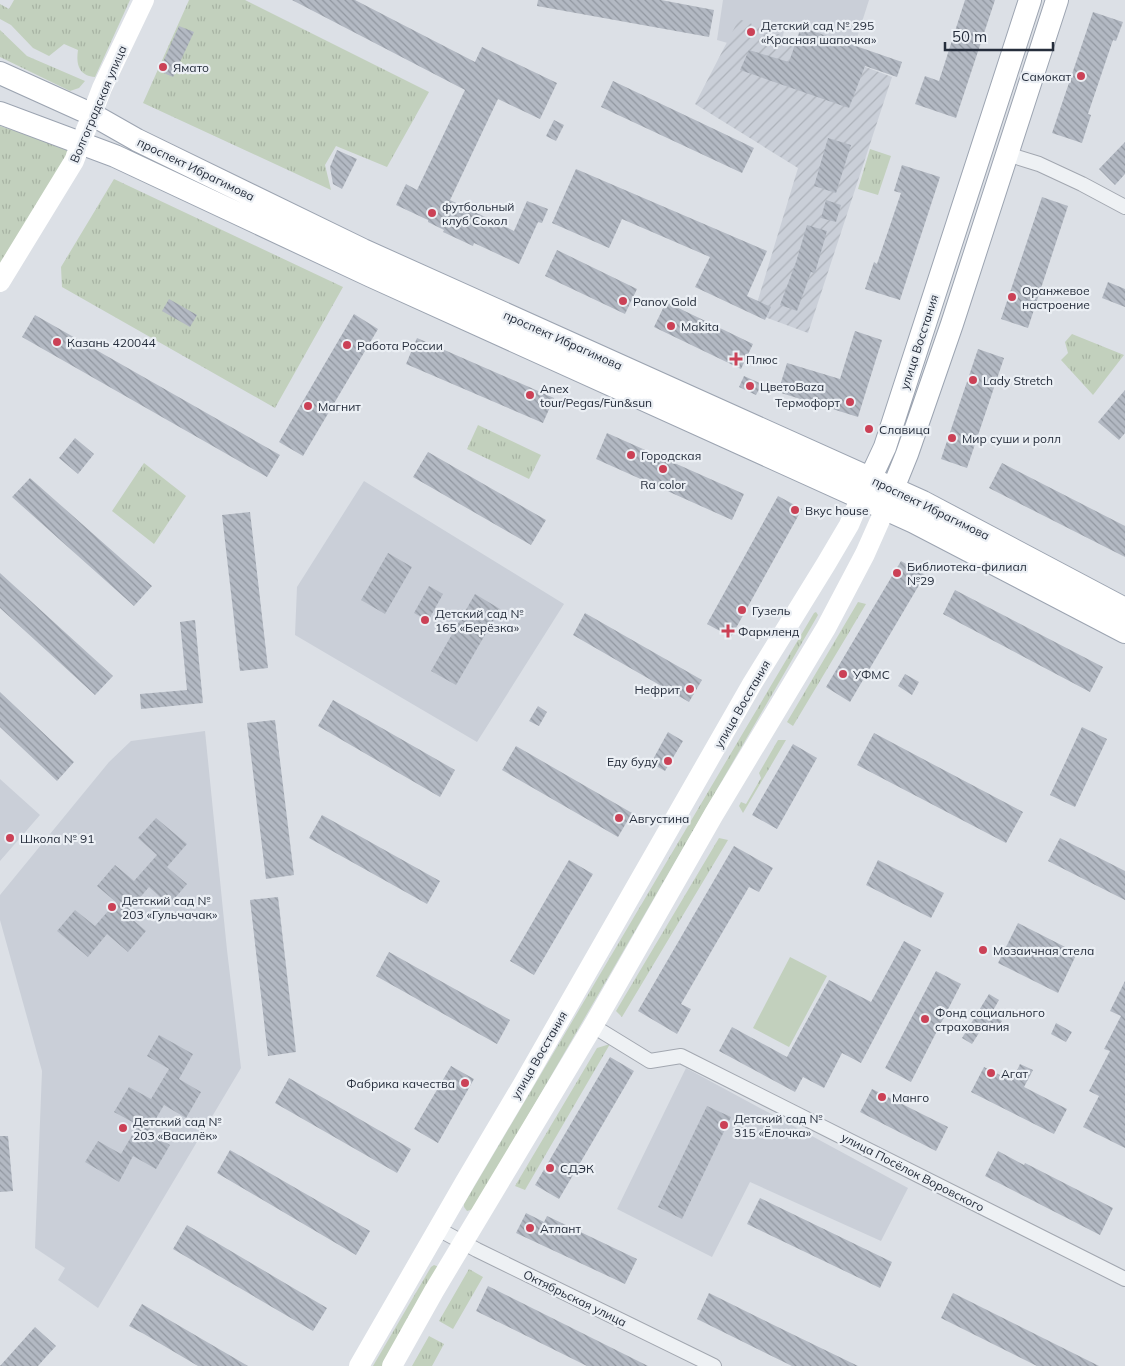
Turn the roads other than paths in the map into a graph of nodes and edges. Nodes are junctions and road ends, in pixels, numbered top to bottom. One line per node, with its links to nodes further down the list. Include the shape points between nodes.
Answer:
1 (144, 0): 6 (main road, Волгоградская улица, via 102,88)
2 (1030, 0): 11 (main road, улица Восстания, via 885,447)
3 (1057, 0): 8 (main road, улица Восстания)
4 (0, 73): 6 (main road, проспект Ибрагимова)
5 (0, 113): 7 (main road, проспект Ибрагимова)
6 (93, 115): 7 (main road, Волгоградская улица); 11 (main road, проспект Ибрагимова, via 130,137 356,247)
7 (81, 144): 10 (main road, Волгоградская улица, via 74,161); 13 (main road, проспект Ибрагимова, via 115,156)
8 (1007, 154): 9 (street, via 1039,164); 12 (main road, улица Восстания)
9 (1125, 208)
10 (0, 282)
11 (870, 478): 12 (main road, проспект Ибрагимова); 13 (main road, улица Восстания)
12 (894, 488): 14 (main road, улица Восстания); 15 (main road, проспект Ибрагимова)
13 (860, 499): 14 (main road, проспект Ибрагимова); 16 (main road, улица Восстания)
14 (885, 509): 17 (main road, улица Восстания); 18 (main road, проспект Ибрагимова)
15 (1125, 609)
16 (795, 614): 17 (main road, via 806,604 816,606); 20 (main road, улица Восстания)
17 (826, 628): 19 (main road, улица Восстания, via 714,814)
18 (1125, 632)
19 (593, 1026): 21 (main road, улица Восстания); 22 (street, улица Посёлок Воровского, via 650,1061 682,1056)
20 (438, 1229): 21 (street, Октябрьская улица); 23 (main road, улица Восстания)
21 (464, 1243): 24 (main road, улица Восстания); 25 (street, Октябрьская улица)
22 (1125, 1279)
23 (359, 1366)
24 (392, 1366)
25 (714, 1366)

